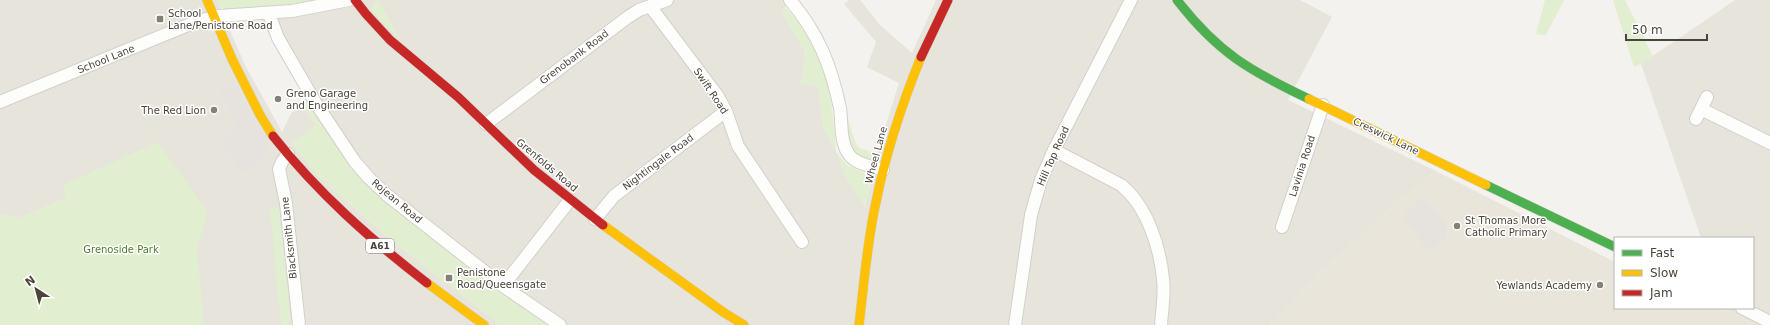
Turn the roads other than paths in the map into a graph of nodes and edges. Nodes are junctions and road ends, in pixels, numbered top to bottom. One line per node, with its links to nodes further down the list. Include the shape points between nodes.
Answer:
1 (207, 0): 11 (main road, A61)
2 (348, 0): 10 (street, School Lane, via 311,9)
3 (355, 0): 16 (main road, Grenfolds Road, via 375,26)
4 (667, 0): 9 (street, Grenobank Road)
5 (790, 0): 20 (street, via 804,16 828,62 840,108 847,152 856,161)
6 (948, 0): 20 (main road, Wheel Lane, via 909,85)
7 (1131, 0): 18 (street, Hill Top Road)
8 (1177, 0): 14 (main road, Creswick Lane, via 1206,35 1240,64)
9 (650, 6): 15 (street, Swift Road, via 717,95); 16 (street, Grenobank Road, via 628,17)
10 (269, 14): 11 (street, School Lane); 26 (street, Rojean Road, via 278,38 300,77 355,162 387,195)
11 (213, 17): 13 (street, School Lane); 19 (main road, A61, via 255,105 272,135)
12 (1707, 97): 17 (street, via 1699,114)
13 (0, 102)
14 (1323, 106): 23 (street, Lavinia Road); 25 (main road, Creswick Lane)
15 (726, 111): 22 (street, Nightingale Road, via 620,191); 24 (street, Swift Road, via 738,146)
16 (486, 124): 21 (main road, Grenfolds Road)
17 (1769, 142)
18 (1054, 150): 34 (street, Hill Top Road, via 1041,180 1031,214); 35 (street, via 1121,185 1136,201 1149,224 1158,251 1164,298)
19 (288, 154): 29 (street, Blacksmith Lane, via 280,169); 30 (main road, A61, via 324,195 373,240)
20 (883, 170): 33 (main road, Wheel Lane, via 870,233)
21 (570, 200): 22 (main road, Grenfolds Road); 26 (street)
22 (595, 219): 32 (main road, Grenfolds Road)
23 (1282, 227)
24 (802, 242)
25 (1614, 247)
26 (503, 286): 31 (street, Rojean Road)
27 (1744, 309): 28 (street)
28 (1770, 322)
29 (299, 325)
30 (484, 325)
31 (560, 325)
32 (744, 325)
33 (859, 325)
34 (1015, 325)
35 (1161, 325)

